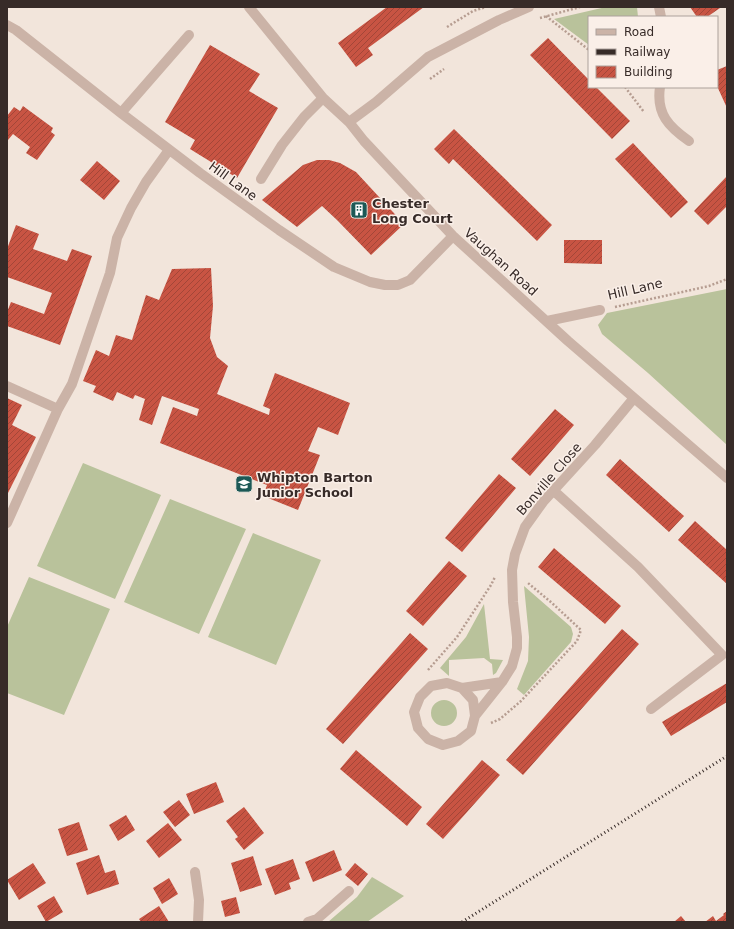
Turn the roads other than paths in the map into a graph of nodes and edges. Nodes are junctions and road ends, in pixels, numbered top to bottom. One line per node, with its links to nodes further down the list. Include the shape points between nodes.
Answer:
1 (249, 7): 6 (street, Vaughan Road)
2 (529, 7): 8 (street, via 428,57)
3 (7, 25): 7 (street, Hill Lane)
4 (189, 35): 7 (street)
5 (660, 88): 9 (street, via 658,99 664,117)
6 (323, 98): 8 (street, Vaughan Road); 11 (street, via 282,145)
7 (121, 113): 10 (street, Hill Lane)
8 (349, 122): 12 (street, Vaughan Road)
9 (689, 141)
10 (170, 150): 12 (street, Hill Lane, via 334,267 370,282 398,285 410,280); 17 (street, via 146,182 117,238 110,273 72,384)
11 (261, 179)
12 (453, 236): 14 (street, Vaughan Road)
13 (600, 310): 14 (street, Hill Lane)
14 (547, 321): 16 (street, Vaughan Road)
15 (7, 386): 17 (street)
16 (634, 398): 18 (street, Vaughan Road); 19 (street, Bonville Close)
17 (58, 409): 20 (street)
18 (727, 478)
19 (554, 491): 21 (street, Bonville Close, via 525,527 515,554 512,570 517,648 512,666); 23 (street, via 638,567 722,655)
20 (7, 523)
21 (502, 682): 22 (street); 24 (street, Bonville Close)
22 (462, 688): 24 (street, via 473,700); 24 (street, Bonville Close, via 447,683 431,686 420,697 414,712 418,728 428,739 443,744 458,741 470,731)
23 (651, 709)
24 (476, 716)
25 (196, 872): 27 (street)
26 (349, 891): 28 (street, via 317,919)
27 (198, 922)
28 (308, 922)

